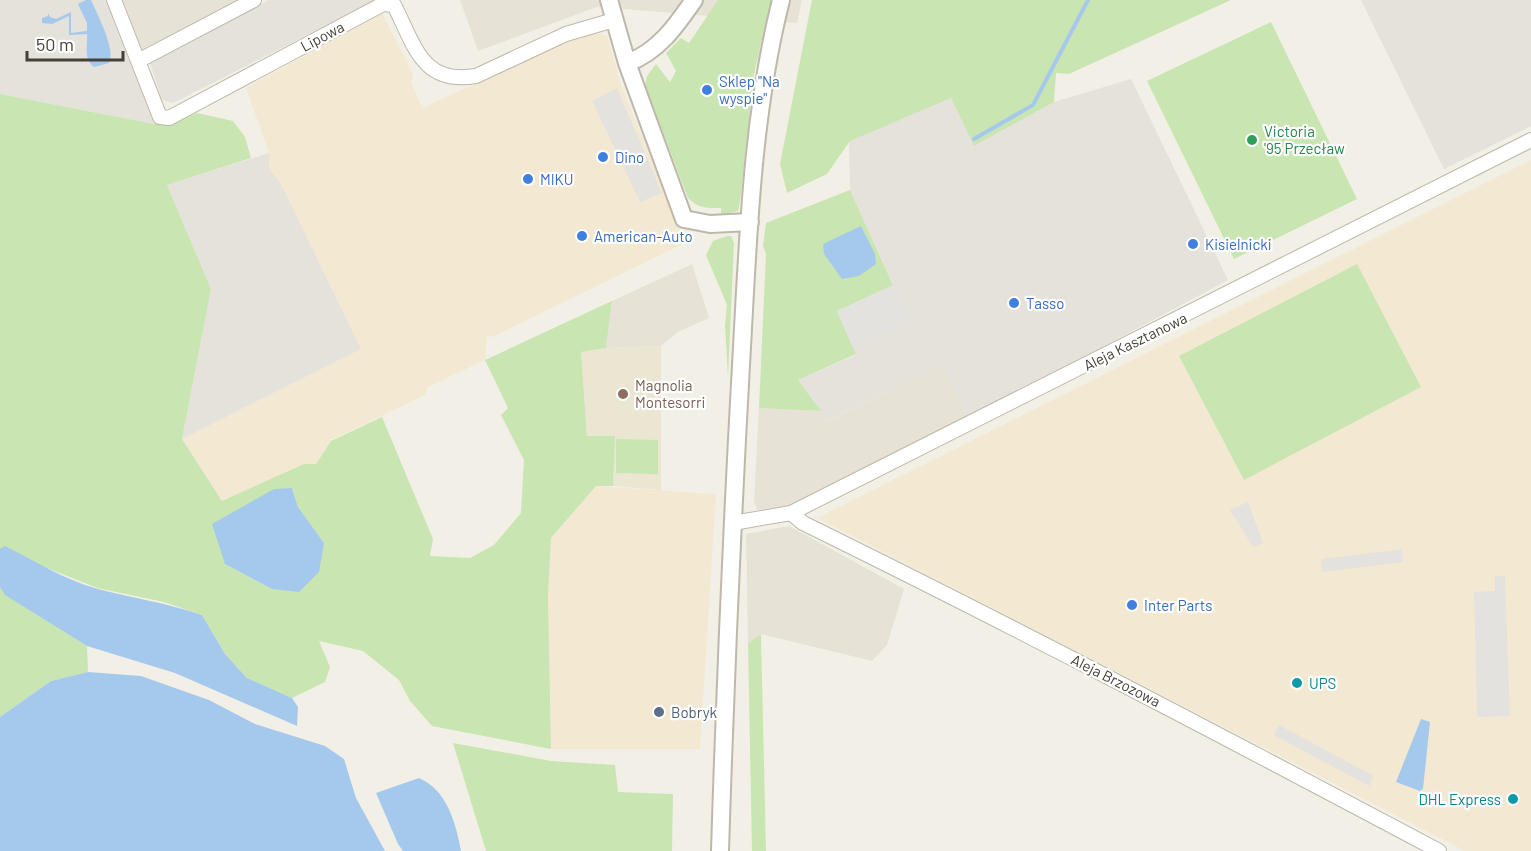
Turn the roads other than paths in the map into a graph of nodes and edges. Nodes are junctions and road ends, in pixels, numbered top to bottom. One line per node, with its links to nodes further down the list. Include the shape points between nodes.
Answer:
1 (114, 0): 7 (street, Lipowa)
2 (254, 0): 7 (street)
3 (609, 0): 6 (street)
4 (694, 0): 8 (street, via 658,45)
5 (780, 0): 10 (street, via 761,95)
6 (614, 20): 7 (street, Lipowa, via 566,34 476,76 461,79 445,77 432,69 418,53 394,5 383,4 169,118 160,117); 8 (street)
7 (138, 61)
8 (627, 63): 10 (street, via 684,219 711,224)
9 (1531, 140): 11 (street, Aleja Kasztanowa)
10 (750, 222): 12 (street)
11 (791, 513): 12 (street, Aleja Kasztanowa); 14 (street, Aleja Brzozowa, via 803,523 1144,694)
12 (733, 523): 13 (street)
13 (720, 851)
14 (1439, 851)

